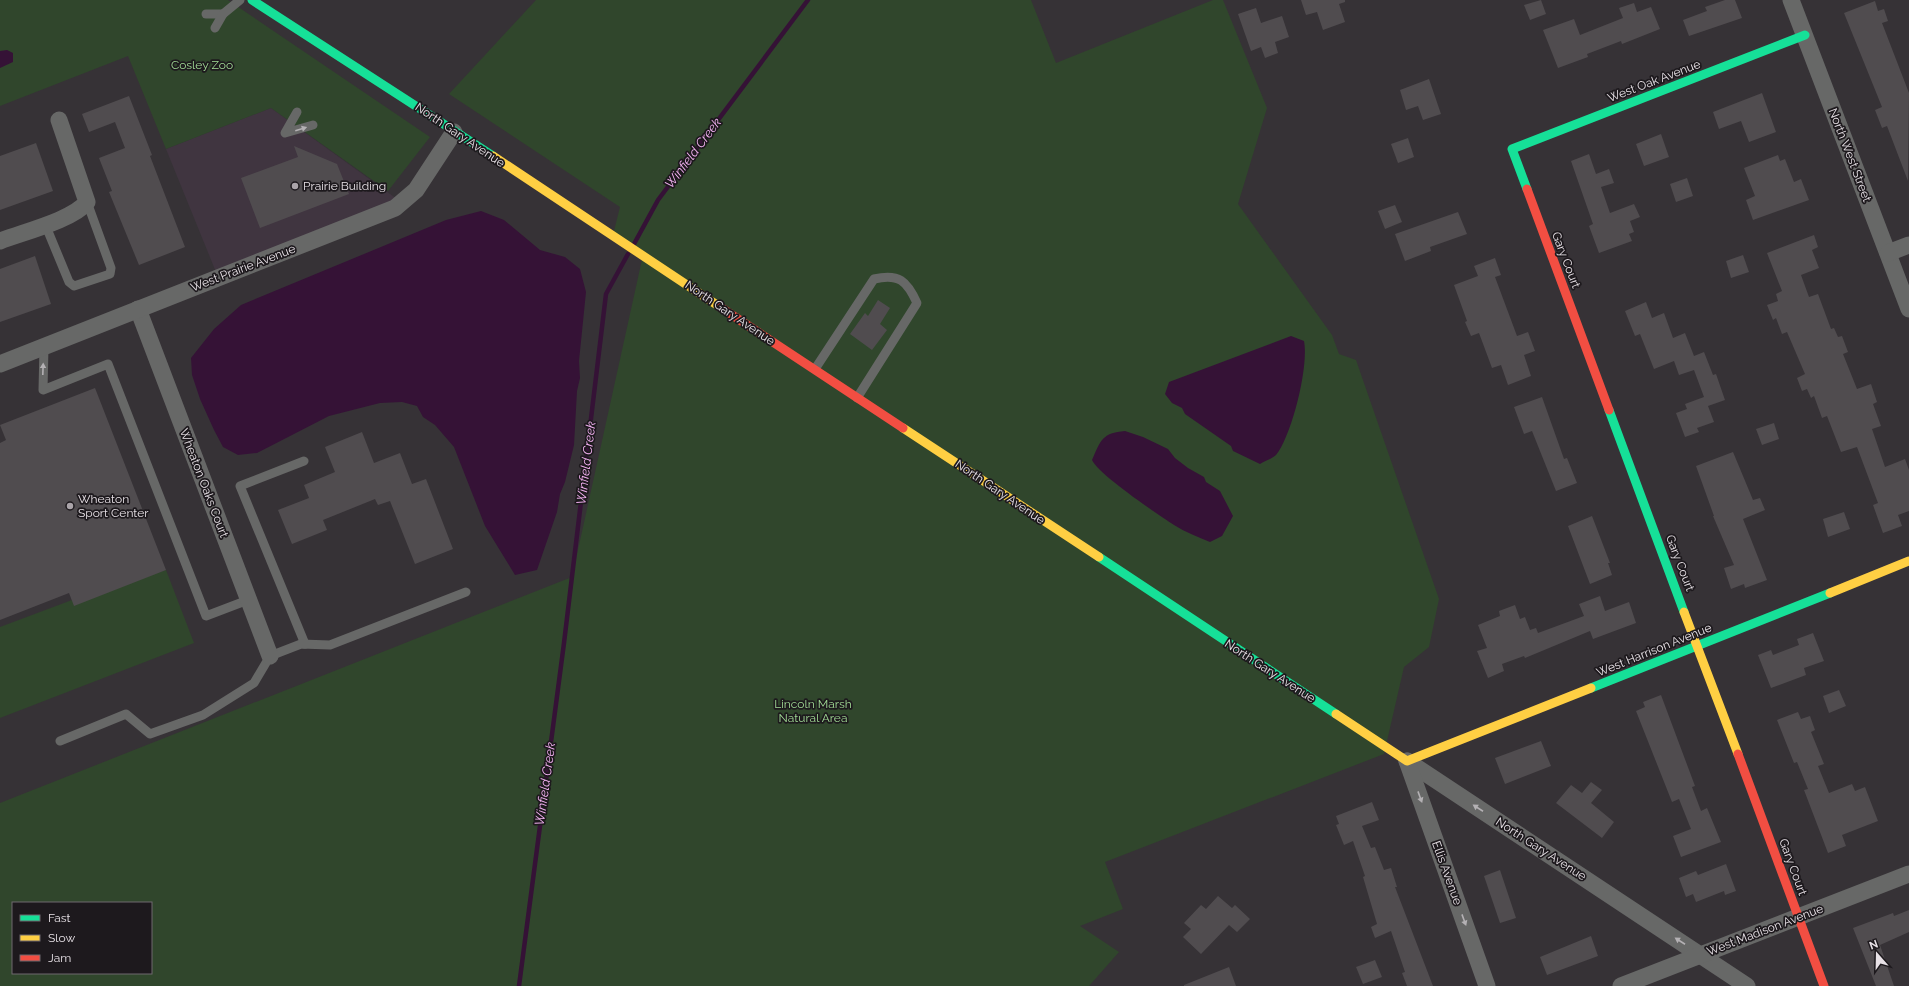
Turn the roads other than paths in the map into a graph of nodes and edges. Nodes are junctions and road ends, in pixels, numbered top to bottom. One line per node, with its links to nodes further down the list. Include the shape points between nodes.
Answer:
1 (240, 0): 5 (lane)
2 (252, 0): 11 (street, North Gary Avenue)
3 (1791, 0): 7 (street, North West Street)
4 (206, 14): 5 (lane)
5 (223, 14): 6 (lane)
6 (215, 28)
7 (1805, 35): 12 (street, West Oak Avenue); 17 (street, North West Street)
8 (297, 112): 10 (lane, one-way to 10, via 285,133)
9 (59, 120): 13 (street)
10 (313, 125)
11 (454, 132): 18 (street, West Prairie Avenue, via 416,190 395,208); 22 (street, North Gary Avenue)
12 (1512, 149): 29 (street, Gary Court)
13 (87, 202): 14 (street, via 81,209 68,216); 14 (lane, via 111,268 110,274 74,286 69,282)
14 (45, 224): 15 (street)
15 (0, 241)
16 (1909, 244): 17 (street)
17 (1888, 253): 19 (street, North West Street)
18 (138, 309): 20 (street, West Prairie Avenue); 27 (street, Wheaton Oaks Court)
19 (1909, 309)
20 (44, 347): 21 (street, West Prairie Avenue); 27 (lane, one-way to 20, via 206,616 108,364 43,390)
21 (0, 364)
22 (814, 370): 23 (street, North Gary Avenue); 23 (lane, via 874,279 886,276 905,283 917,303)
23 (857, 398): 32 (street, North Gary Avenue)
24 (304, 462): 28 (lane, via 240,486)
25 (1909, 561): 29 (street, West Harrison Avenue)
26 (466, 592): 28 (lane, via 330,645)
27 (248, 600): 30 (street, Wheaton Oaks Court)
28 (304, 644): 30 (lane)
29 (1698, 645): 32 (street, West Harrison Avenue); 34 (street, Gary Court)
30 (270, 656): 31 (lane, via 254,683 203,715 150,734 126,714)
31 (60, 741)
32 (1407, 761): 35 (street, North Gary Avenue, one-way to 32); 36 (street, Ellis Avenue, one-way to 36)
33 (1909, 874): 34 (street, West Madison Avenue)
34 (1799, 918): 35 (street, West Madison Avenue); 39 (street, Gary Court)
35 (1700, 954): 37 (street, West Madison Avenue); 38 (street, North Gary Avenue)
36 (1487, 986)
37 (1621, 986)
38 (1747, 986)
39 (1824, 986)

